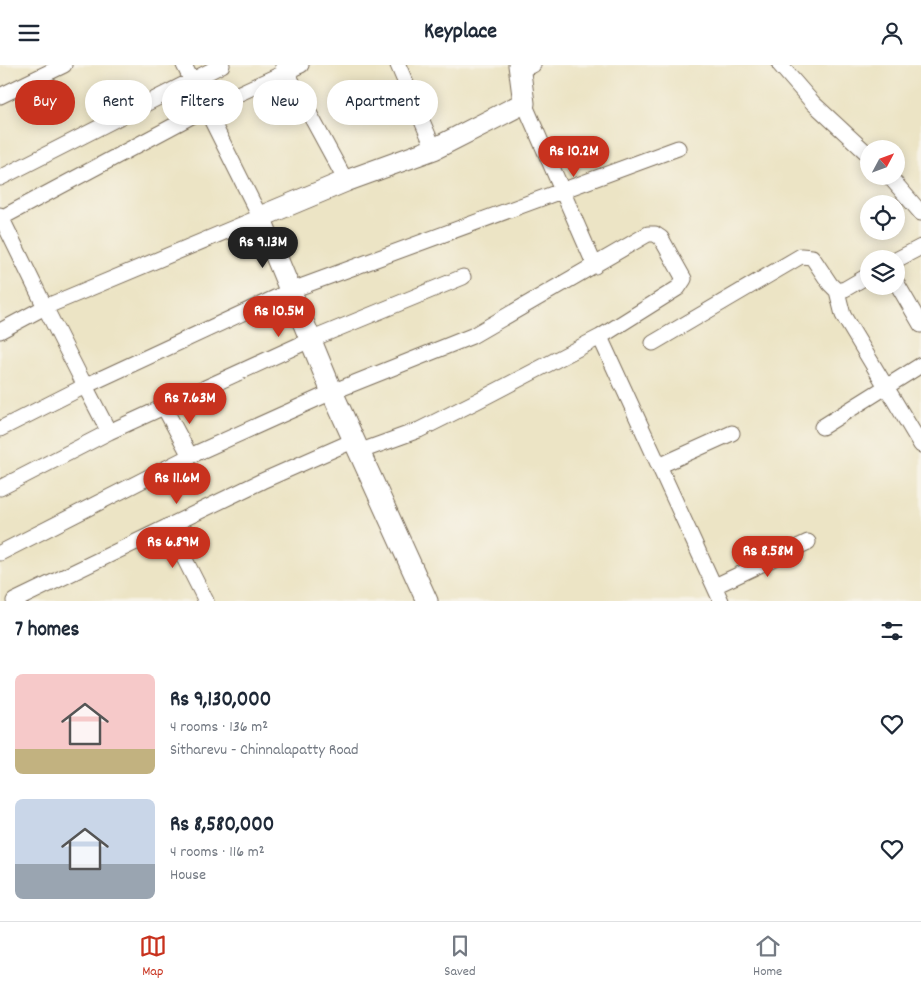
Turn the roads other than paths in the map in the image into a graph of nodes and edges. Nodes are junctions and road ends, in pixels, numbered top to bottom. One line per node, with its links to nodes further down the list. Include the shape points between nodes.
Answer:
1 (64, 65): 10 (street)
2 (184, 65): 8 (street)
3 (222, 65): 8 (street)
4 (398, 65): 16 (street)
5 (780, 65): 14 (street, via 813,103)
6 (524, 66): 11 (main road)
7 (290, 67): 9 (street); 18 (street)
8 (190, 79): 17 (street)
9 (243, 90)
10 (0, 96)
11 (524, 103): 16 (main road); 20 (street)
12 (175, 125): 22 (street)
13 (213, 125): 23 (street)
14 (860, 147)
15 (678, 148): 20 (street)
16 (434, 149): 18 (main road)
17 (0, 178)
18 (346, 181): 23 (main road)
19 (897, 185): 21 (street)
20 (563, 190): 26 (street); 29 (street)
21 (921, 213)
22 (1, 217): 32 (street)
23 (260, 217): 29 (main road); 32 (street)
24 (921, 247): 25 (street)
25 (905, 255)
26 (595, 267): 35 (street, via 655,234 684,279 678,288); 41 (street, via 472,336)
27 (463, 277): 36 (street)
28 (860, 280): 30 (street)
29 (292, 290): 36 (main road); 39 (street)
30 (837, 291): 37 (street, via 812,257 801,256); 40 (street, via 843,315)
31 (904, 295): 33 (street)
32 (45, 307): 34 (street); 39 (street)
33 (921, 325)
34 (0, 331)
35 (600, 337): 47 (street, via 419,430); 50 (street)
36 (310, 340): 41 (main road); 42 (street)
37 (653, 343)
38 (921, 365): 40 (street)
39 (86, 386): 44 (street); 45 (street)
40 (886, 388): 43 (street); 48 (street)
41 (332, 392): 47 (main road); 49 (street)
42 (164, 407): 45 (street); 49 (street)
43 (822, 427)
44 (0, 429)
45 (109, 432): 51 (street)
46 (732, 433): 50 (street)
47 (358, 445): 52 (street); 58 (main road)
48 (921, 445)
49 (190, 456): 54 (street)
50 (659, 466): 55 (street)
51 (0, 488)
52 (168, 526): 56 (street); 57 (street)
53 (808, 542): 55 (street)
54 (0, 553)
55 (715, 586): 59 (street)
56 (14, 601)
57 (206, 601)
58 (427, 601)
59 (720, 601)

